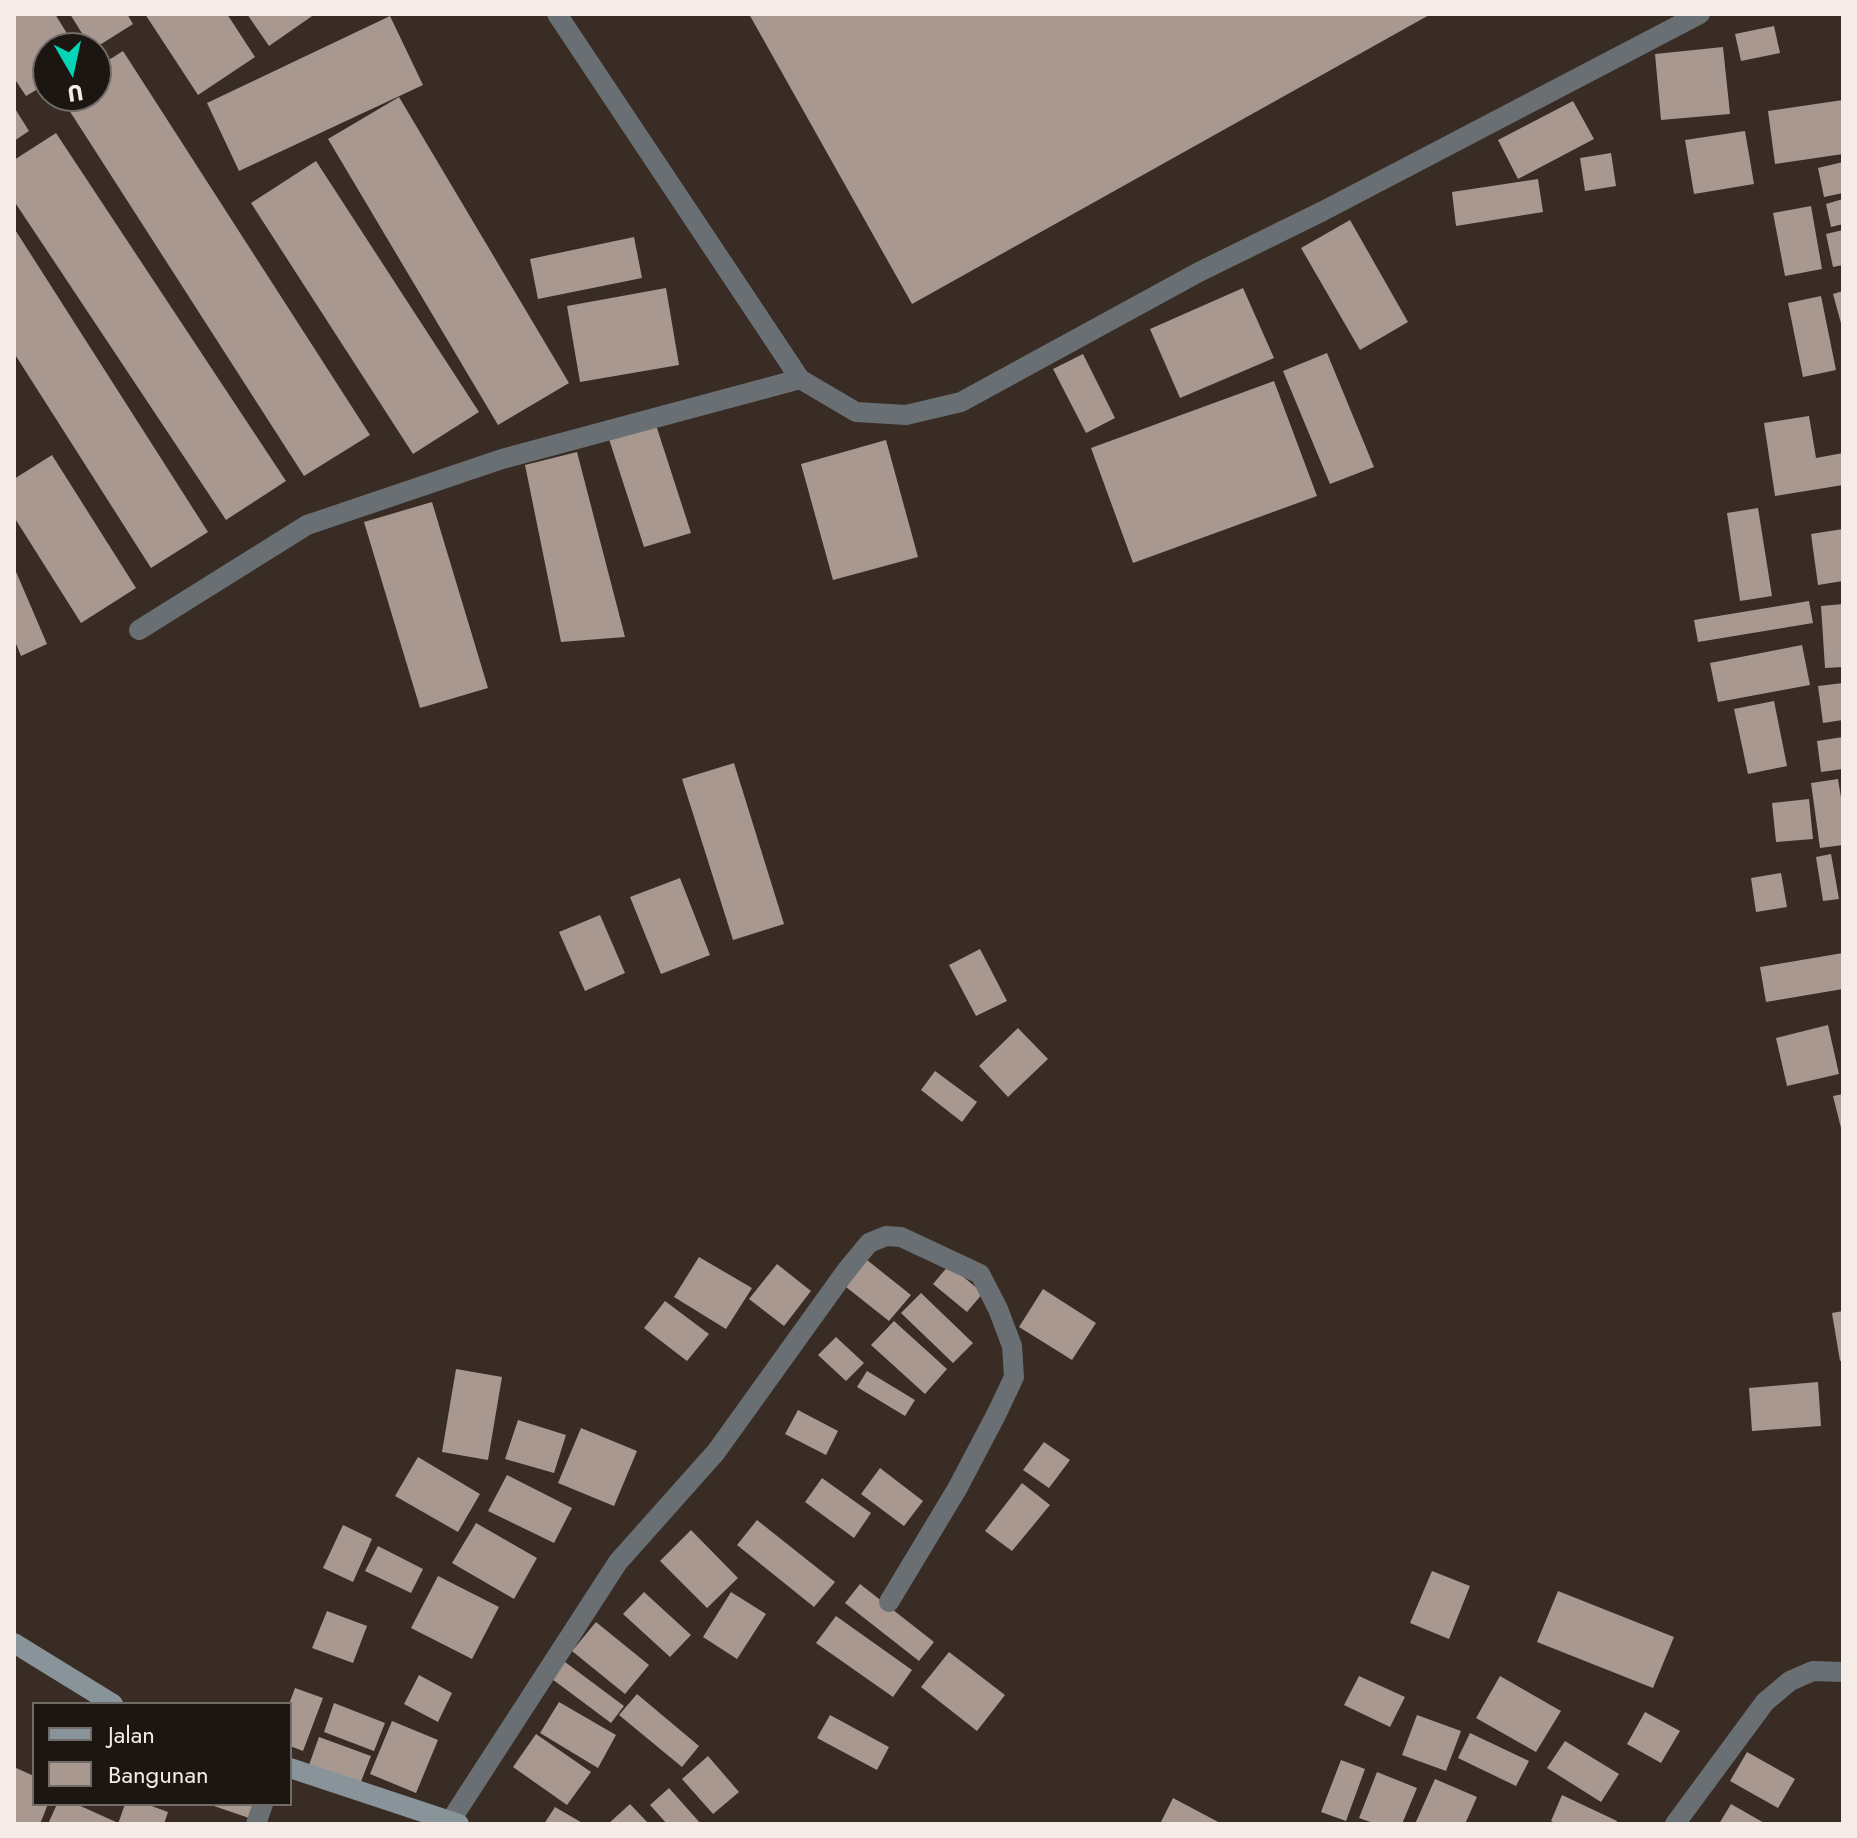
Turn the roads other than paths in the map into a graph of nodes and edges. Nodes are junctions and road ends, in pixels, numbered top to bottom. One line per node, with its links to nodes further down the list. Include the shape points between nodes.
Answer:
1 (557, 14): 3 (street)
2 (1700, 14): 3 (street, via 1199,272 961,402 906,415 856,412)
3 (800, 379): 4 (street, via 502,459 307,525)
4 (139, 630)
5 (889, 1602): 10 (street, via 957,1489 1014,1377 1012,1346 980,1274 901,1237 886,1236 869,1243 716,1452 618,1562)
6 (14, 1643): 8 (street)
7 (1843, 1672): 11 (street, via 1813,1671 1790,1681 1765,1702)
8 (110, 1702)
9 (292, 1769): 10 (street)
10 (455, 1822)
11 (1675, 1824)

